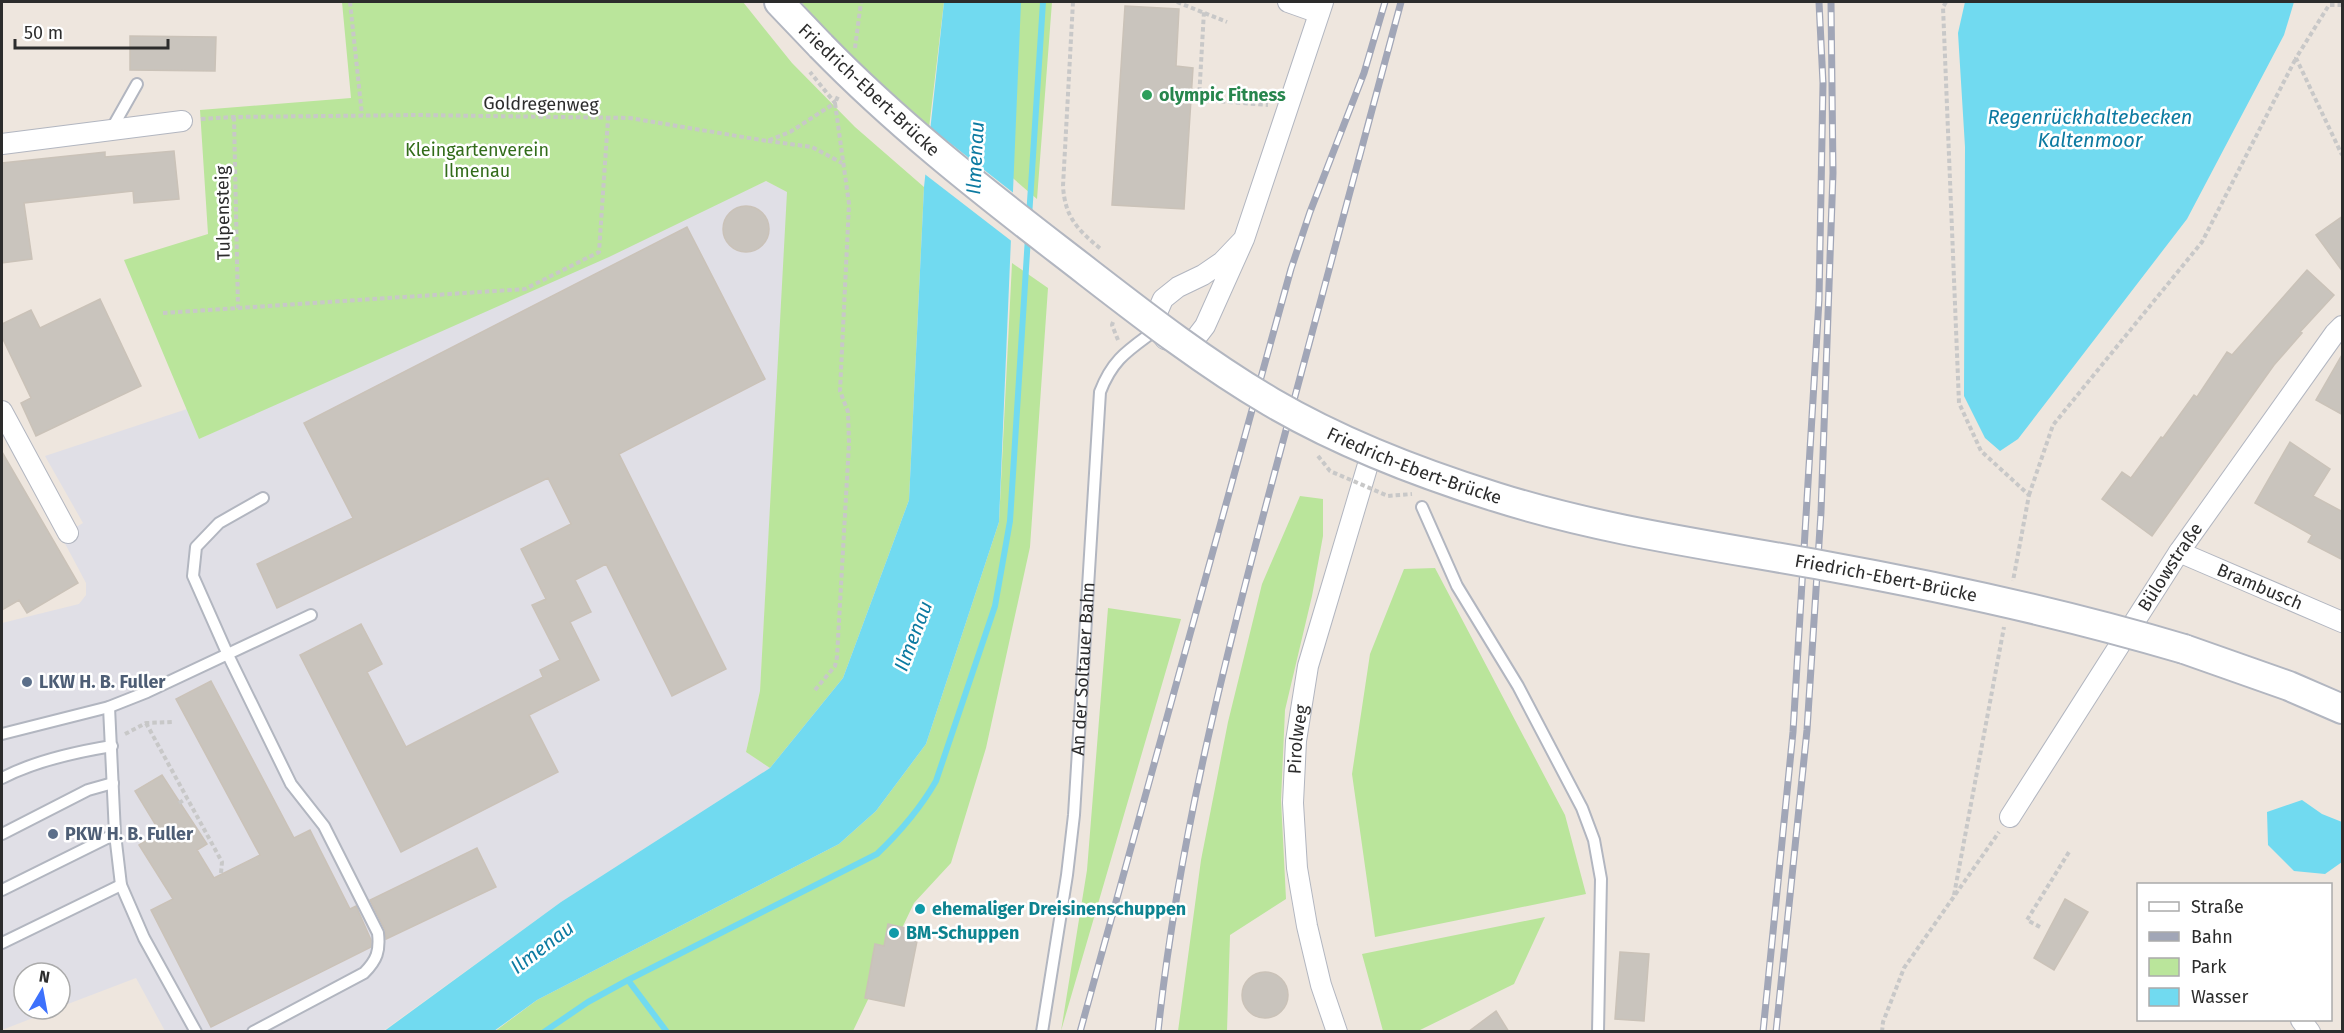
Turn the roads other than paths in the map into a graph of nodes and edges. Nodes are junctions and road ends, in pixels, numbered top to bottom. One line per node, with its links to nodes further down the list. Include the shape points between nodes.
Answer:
1 (779, 2): 12 (main road, Friedrich-Ebert-Brücke, bridge, via 885,109 960,175 1180,342 1271,402)
2 (1288, 2): 3 (street)
3 (1321, 8): 8 (street)
4 (137, 84): 6 (lane)
5 (182, 121): 6 (street)
6 (111, 130): 7 (street)
7 (2, 144)
8 (1244, 239): 10 (street, via 1222,262 1163,299 1156,315); 10 (street, via 1205,326 1195,339 1180,344 1165,339)
9 (2343, 326): 16 (street, Bülowstraße)
10 (1157, 329): 34 (lane, An der Soltauer Bahn, via 1108,371 1100,392 1074,815)
11 (2, 411): 15 (street)
12 (1372, 452): 21 (main road, Friedrich-Ebert-Brücke, bridge, via 1431,476 1559,515 2038,608 2184,649); 35 (street, Pirolweg, via 1308,666 1296,741 1293,803 1297,868 1321,985)
13 (263, 498): 19 (lane, via 219,523 196,547 193,576)
14 (1422, 507): 36 (lane, via 1458,586 1518,686 1582,808 1594,840 1600,879)
15 (69, 532)
16 (2179, 552): 18 (street, Brambusch); 26 (street, Bülowstraße)
17 (311, 615): 19 (lane)
18 (2343, 622)
19 (228, 655): 20 (lane); 33 (lane, via 291,784 324,826 378,933 380,949 364,973)
20 (109, 707): 22 (lane); 23 (lane)
21 (2343, 708)
22 (2, 734)
23 (112, 746): 24 (lane, via 20,769); 25 (lane)
24 (2, 778)
25 (113, 783): 27 (lane, via 88,790); 28 (lane)
26 (2010, 817)
27 (2, 834)
28 (115, 834): 29 (lane); 30 (lane)
29 (121, 885): 31 (lane); 32 (lane, via 144,938)
30 (2, 890)
31 (2, 943)
32 (196, 1032)
33 (253, 1032)
34 (1042, 1032)
35 (1336, 1032)
36 (1598, 1032)

